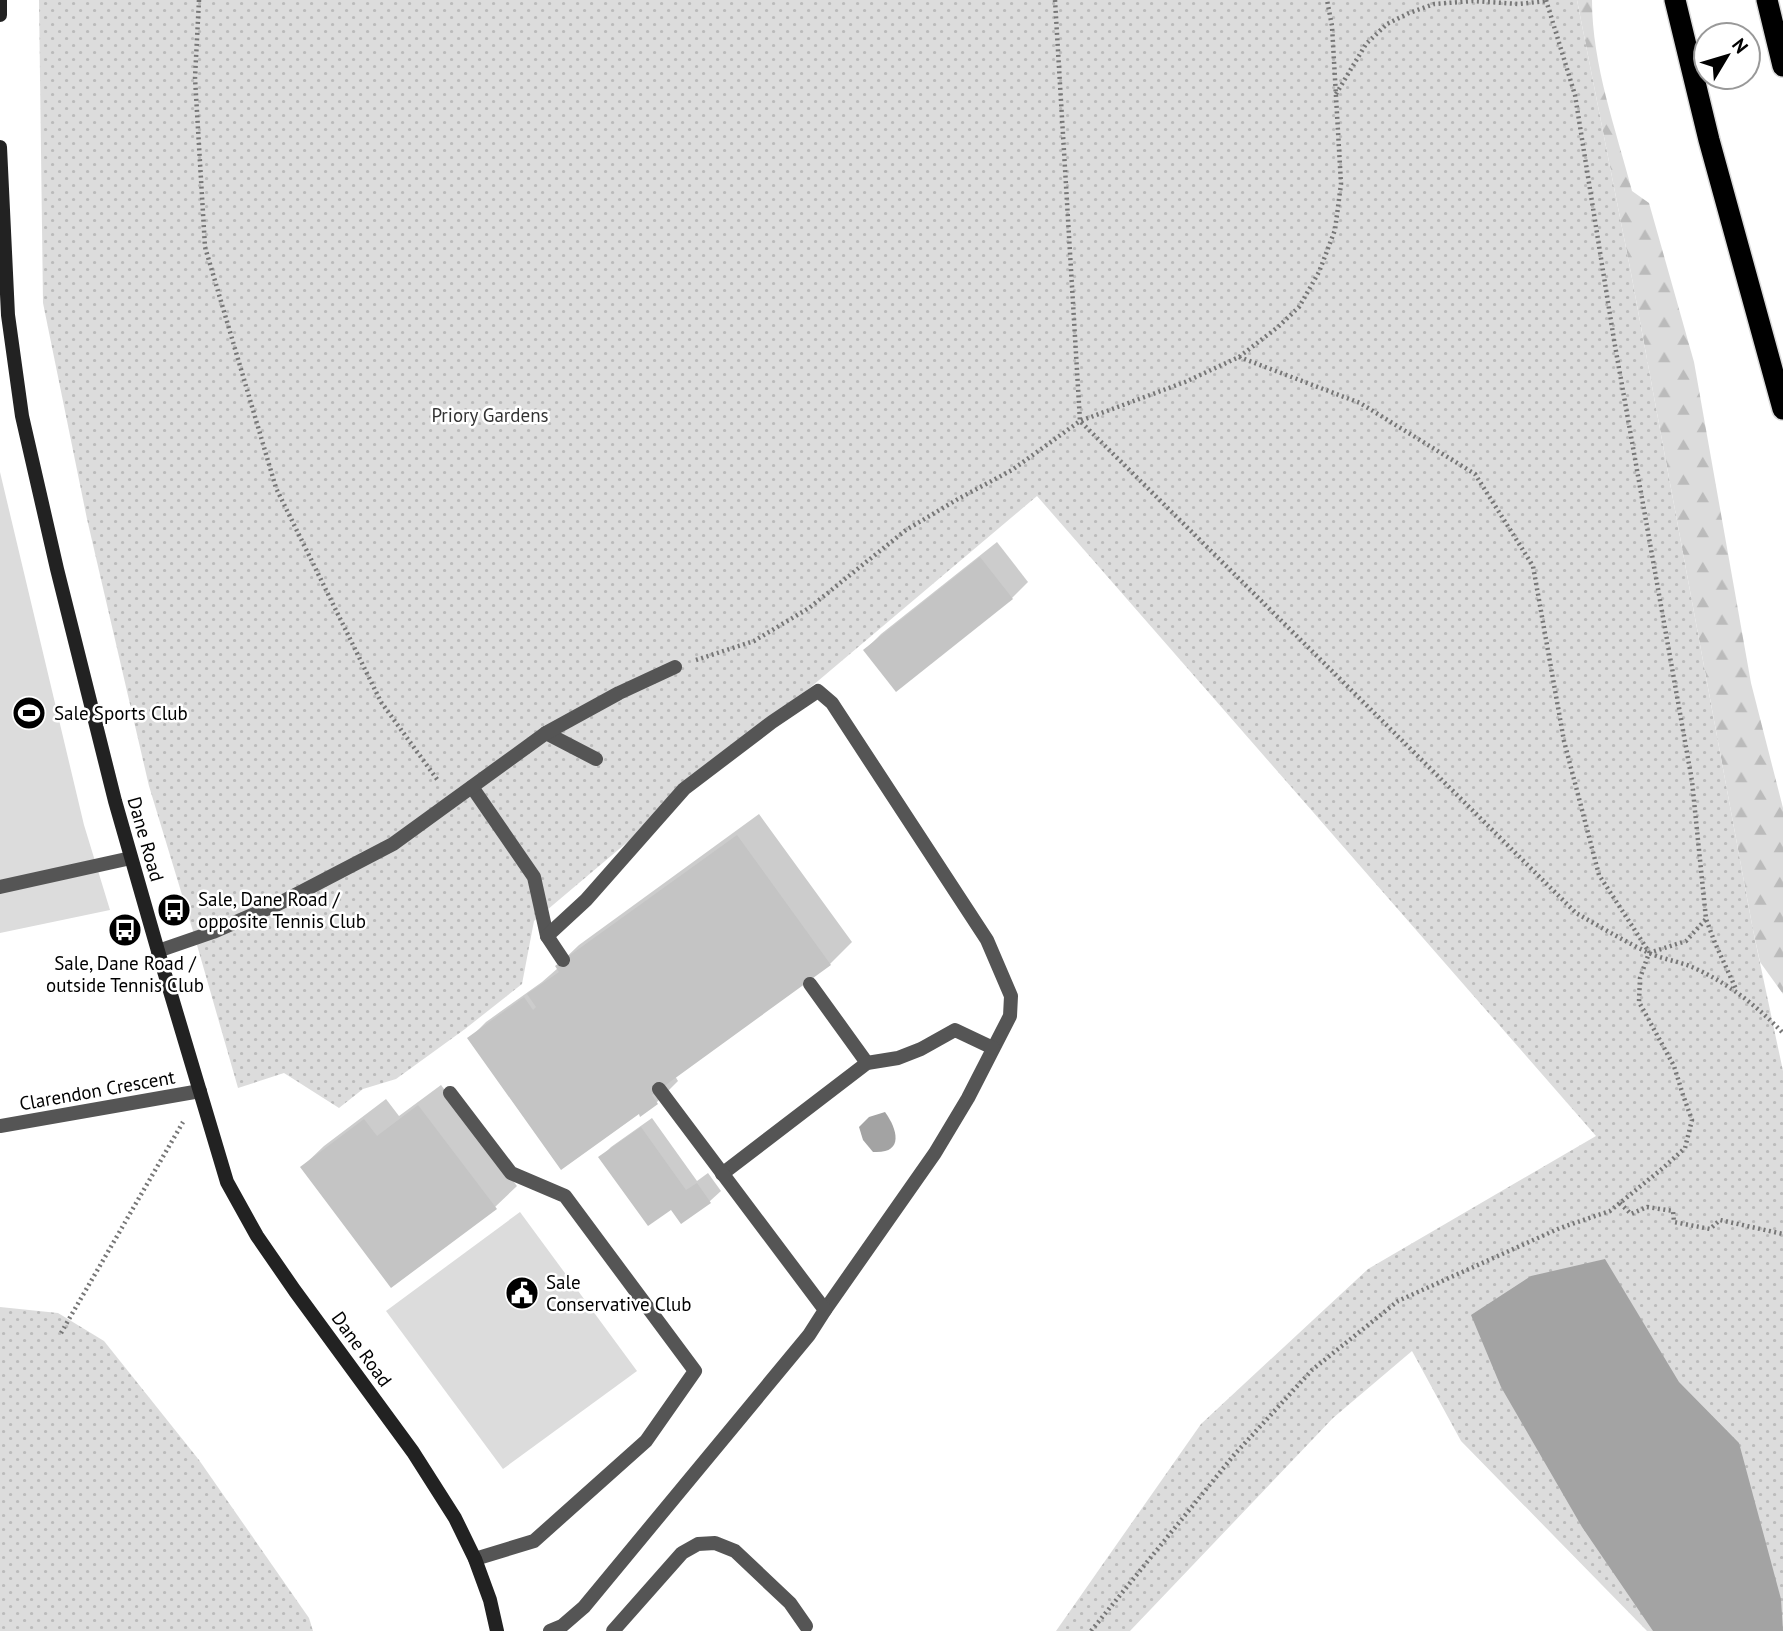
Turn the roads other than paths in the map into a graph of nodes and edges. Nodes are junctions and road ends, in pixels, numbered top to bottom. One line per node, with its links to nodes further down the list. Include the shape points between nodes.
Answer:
1 (0, 0): 4 (main road)
2 (1675, 0): 7 (highway)
3 (1768, 0): 5 (highway)
4 (0, 15)
5 (1783, 66)
6 (0, 147): 12 (main road, Dane Road, via 8,315 22,416)
7 (1783, 409)
8 (675, 667): 9 (street)
9 (546, 733): 10 (street); 11 (street)
10 (596, 759)
11 (472, 787): 14 (street, via 534,877); 15 (street, via 393,844 278,904)
12 (131, 858): 13 (street); 15 (main road, Dane Road)
13 (0, 887)
14 (547, 936): 16 (street); 18 (street, via 586,900 684,789 818,691 832,703 987,940 1011,996 1010,1016)
15 (158, 951): 21 (main road, Dane Road)
16 (563, 960)
17 (810, 984): 19 (street)
18 (993, 1048): 19 (street, via 955,1030 898,1058); 25 (street, via 934,1153)
19 (867, 1063): 24 (street)
20 (659, 1089): 24 (street)
21 (200, 1091): 23 (street, Clarendon Crescent); 26 (main road, Dane Road, via 227,1182 257,1236 413,1452)
22 (450, 1093): 26 (street, via 511,1173 565,1195 695,1371 646,1441 534,1541)
23 (0, 1126)
24 (722, 1174): 25 (street)
25 (825, 1310): 29 (street, via 584,1607)
26 (475, 1559): 28 (main road, Dane Road)
27 (807, 1626): 30 (street, via 735,1551 715,1543 698,1544 682,1553)
28 (497, 1631)
29 (550, 1631)
30 (613, 1631)

